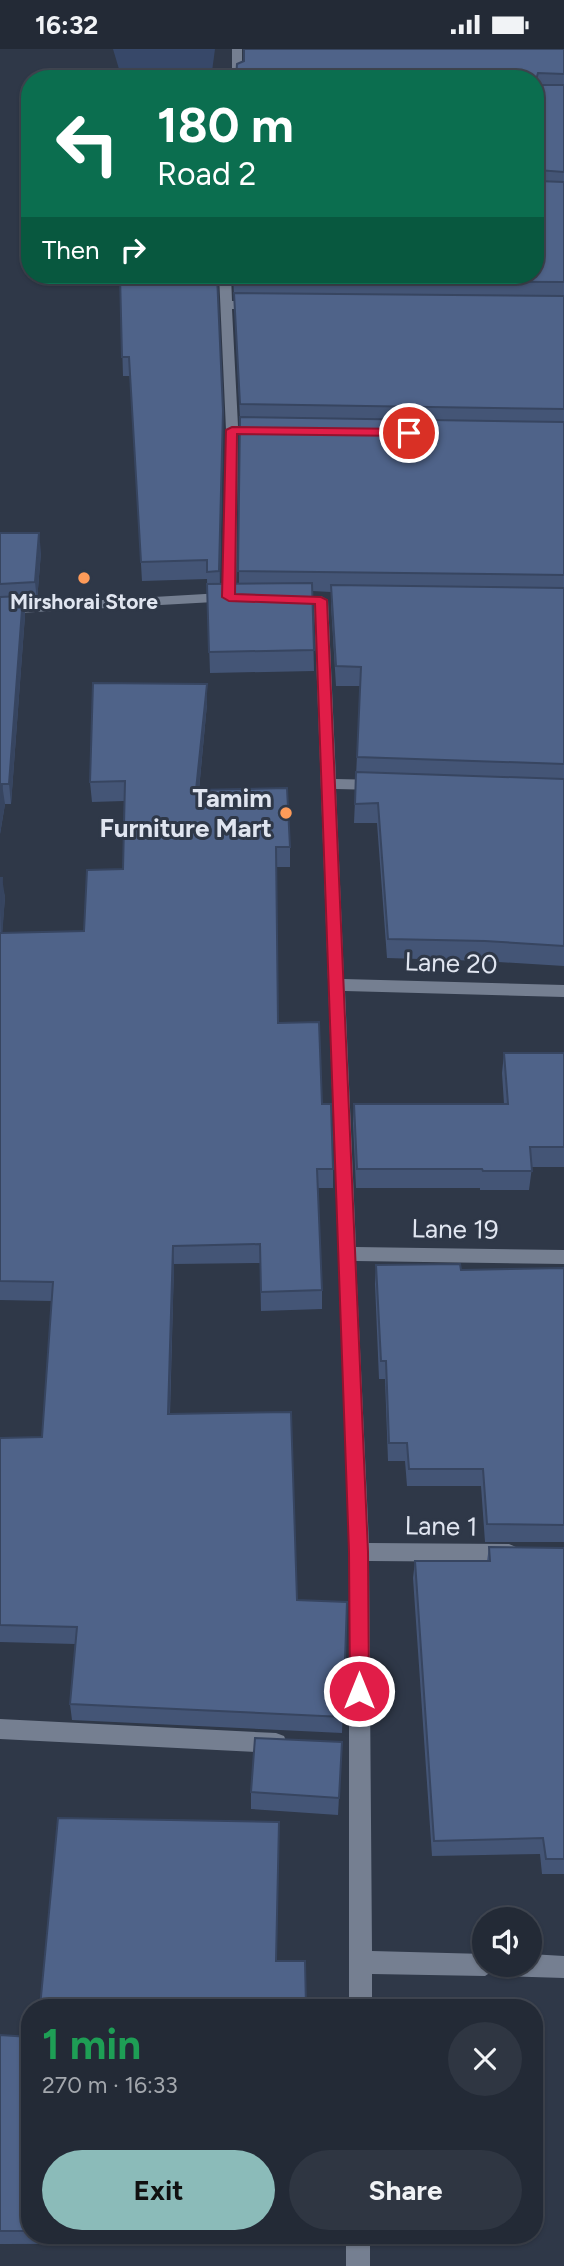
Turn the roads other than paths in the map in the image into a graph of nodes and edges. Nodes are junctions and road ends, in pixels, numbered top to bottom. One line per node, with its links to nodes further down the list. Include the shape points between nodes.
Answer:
1 (237, 49): 2 (street)
2 (237, 70)
3 (225, 284): 4 (street)
4 (225, 305): 5 (street); 6 (street)
5 (268, 305)
6 (232, 430): 7 (street); 9 (street, via 235,598)
7 (280, 431)
8 (321, 600): 10 (street)
9 (0, 610)
10 (327, 784): 11 (street); 12 (street)
11 (396, 786)
12 (336, 985): 13 (street, Lane 20); 14 (street)
13 (564, 991)
14 (346, 1254): 15 (street, Lane 19); 16 (street)
15 (564, 1257)
16 (359, 1552): 17 (street, Lane 1); 20 (street, via 352,1747)
17 (523, 1553)
18 (0, 1729): 19 (street)
19 (290, 1744)
20 (361, 1962): 21 (street); 24 (street)
21 (472, 1965)
22 (542, 1966): 23 (street)
23 (564, 1967)
24 (361, 1999)
25 (358, 2244): 26 (street)
26 (358, 2266)

